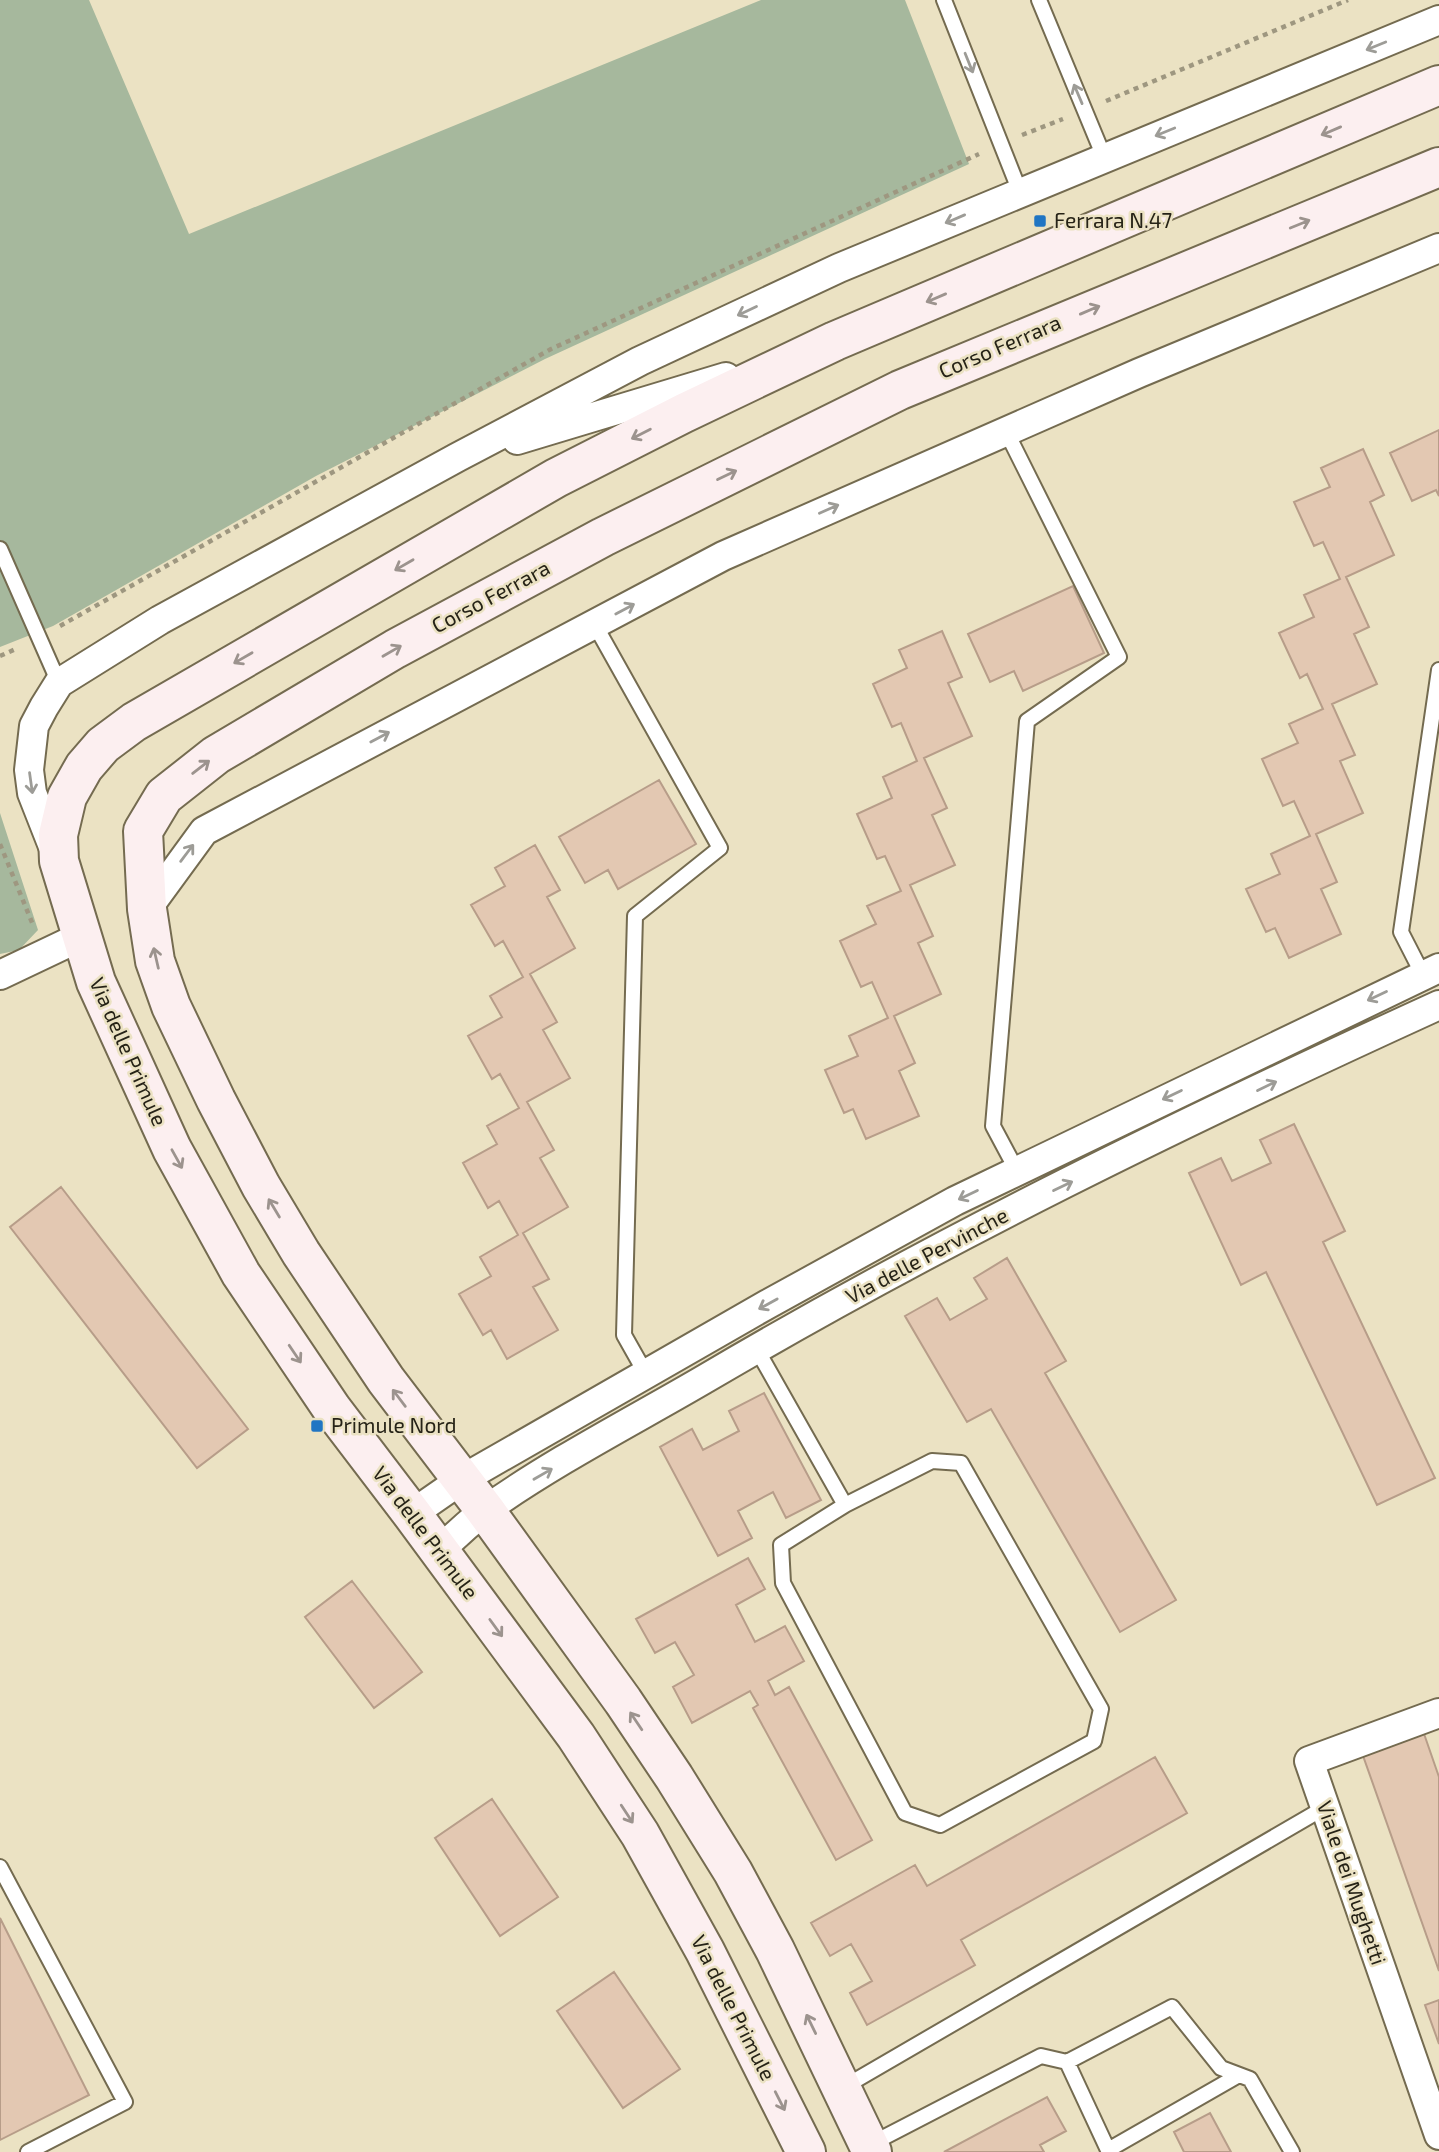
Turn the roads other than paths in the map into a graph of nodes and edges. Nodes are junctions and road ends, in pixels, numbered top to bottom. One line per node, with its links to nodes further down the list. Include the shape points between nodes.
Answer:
1 (944, 0): 7 (lane, one-way to 7)
2 (1039, 0): 5 (lane, one-way to 2)
3 (1439, 20): 5 (street, one-way to 5)
4 (1439, 85): 9 (main road, one-way to 9)
5 (1104, 157): 7 (street)
6 (1439, 167): 17 (main road, Corso Ferrara, one-way to 6, via 143,831 164,796 216,755 395,649 603,537 900,390)
7 (1020, 192): 11 (street, one-way to 11, via 839,268 640,361)
8 (1439, 248): 10 (street)
9 (835, 341): 11 (street, via 657,400); 16 (main road, one-way to 16, via 556,478 134,722 84,767 67,797 58,835)
10 (1006, 431): 13 (street, one-way to 10, via 723,556); 22 (lane, via 1119,657 1027,721 993,1126)
11 (458, 457): 15 (street, via 160,620)
12 (0, 549): 15 (lane)
13 (595, 625): 17 (street, one-way to 13, via 204,831); 24 (lane, via 720,848 635,916 624,1335)
14 (1439, 670): 19 (lane, Via delle Pervinche, via 1401,932)
15 (60, 683): 16 (street, one-way to 16, via 34,726 29,770 32,793)
16 (59, 862): 18 (main road, Via delle Primule)
17 (147, 909): 25 (main road, one-way to 17, via 386,1380 261,1186 171,1006 155,961)
18 (80, 937): 20 (street); 28 (main road, Via delle Primule, one-way to 28, via 172,1149 241,1274 331,1409)
19 (1431, 972): 22 (street, Via delle Pervinche, one-way to 22)
20 (0, 975)
21 (1439, 1005): 23 (street, Via delle Pervinche, one-way to 21, via 968,1233)
22 (1017, 1171): 24 (street, Via delle Pervinche, one-way to 24)
23 (756, 1348): 26 (lane); 27 (street, Via delle Pervinche, one-way to 23)
24 (646, 1374): 25 (street, Via delle Pervinche)
25 (461, 1480): 27 (main road); 28 (street, Via delle Pervinche)
26 (845, 1506): 26 (lane, via 932,1461 961,1463 1101,1709 1094,1741 940,1825 905,1813 783,1583 781,1545)
27 (485, 1510): 29 (street, Via delle Pervinche); 35 (main road, one-way to 27, via 733,1872 623,1701)
28 (412, 1514): 29 (main road, Via delle Primule)
29 (439, 1550): 39 (main road, Via delle Primule, one-way to 39, via 576,1736 640,1835 705,1951)
30 (1439, 1713): 31 (street, Viale dei Mughetti, via 1309,1762)
31 (1324, 1808): 35 (lane); 36 (street, Viale dei Mughetti)
32 (0, 1867): 38 (lane, via 125,2102)
33 (1067, 2062): 34 (lane, via 1172,2007 1221,2068); 34 (lane, via 1108,2150); 37 (lane, via 1041,2056)
34 (1239, 2075): 40 (lane, via 1250,2079)
35 (842, 2087): 37 (main road)
36 (1439, 2135)
37 (870, 2149)
38 (28, 2152)
39 (806, 2152)
40 (1292, 2152)

